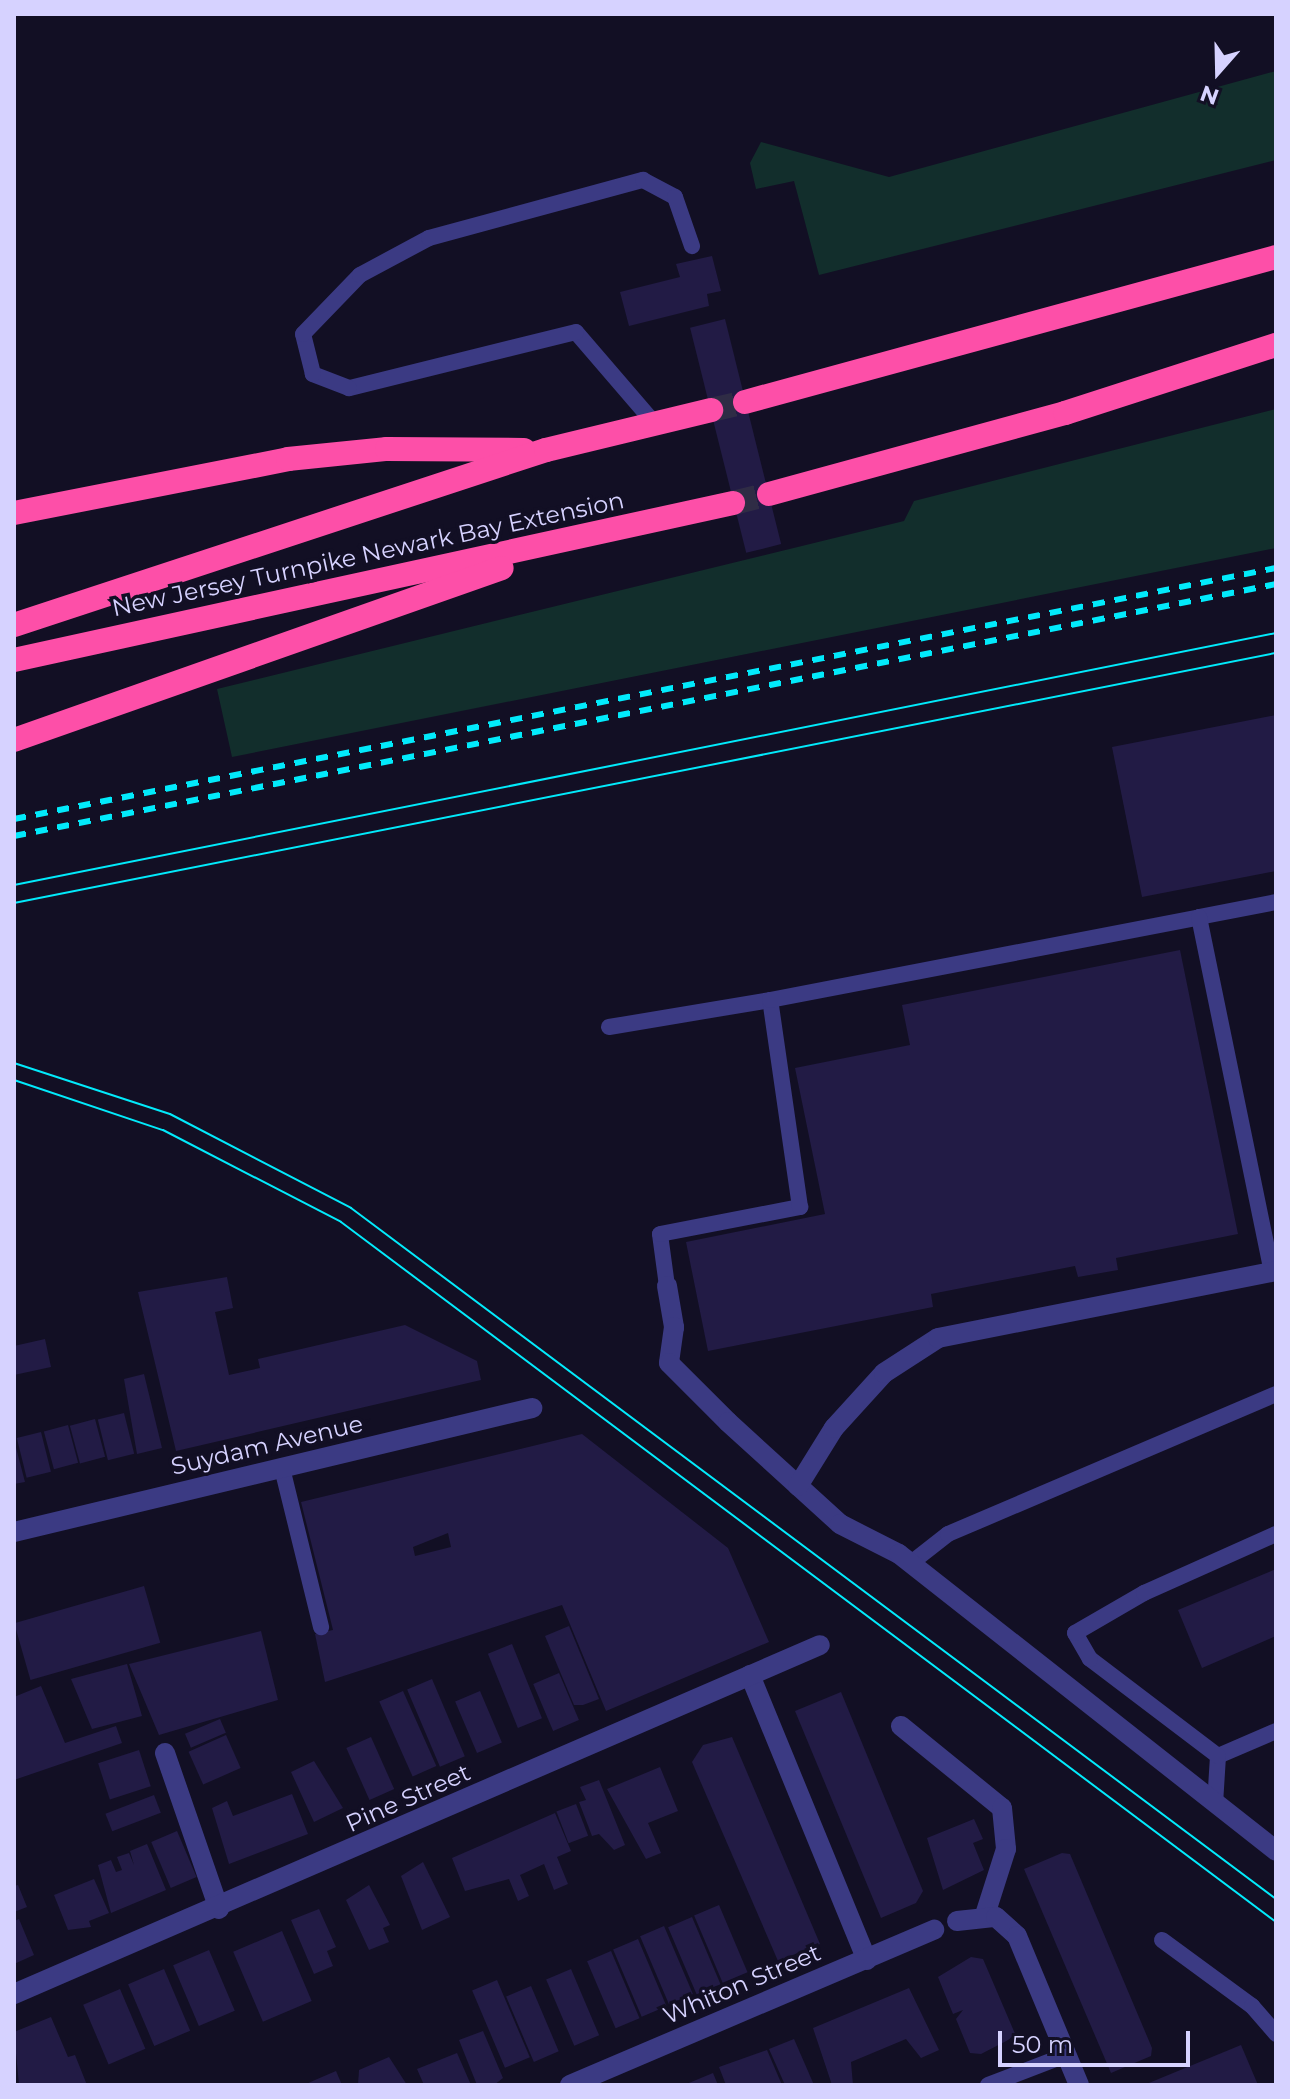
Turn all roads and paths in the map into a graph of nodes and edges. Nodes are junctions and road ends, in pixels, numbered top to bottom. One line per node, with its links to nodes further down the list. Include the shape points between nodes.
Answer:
1 (692, 246): 6 (lane, via 675,197 643,180 429,238 360,275 303,334 313,374 349,388 576,332)
2 (1276, 257): 4 (highway)
3 (1276, 345): 8 (highway, via 1065,413)
4 (745, 402)
5 (711, 410): 6 (highway, New Jersey Turnpike Newark Bay Extension)
6 (655, 424): 7 (highway, New Jersey Turnpike Newark Bay Extension)
7 (546, 450): 10 (highway, via 387,449 288,459); 12 (highway, New Jersey Turnpike Newark Bay Extension)
8 (769, 494)
9 (733, 503): 11 (highway, New Jersey Turnpike Newark Bay Extension)
10 (14, 513)
11 (564, 545): 13 (highway, New Jersey Turnpike Newark Bay Extension); 14 (highway)
12 (14, 625)
13 (14, 660)
14 (14, 740)
15 (1276, 902): 16 (lane)
16 (1199, 917): 17 (lane); 19 (lane)
17 (770, 1000): 18 (lane); 20 (lane, via 800,1207 660,1234)
18 (609, 1027)
19 (1273, 1270): 24 (street, via 938,1338 884,1373 834,1428)
20 (667, 1286): 24 (street, via 674,1327 669,1363)
21 (1276, 1394): 27 (lane, via 948,1534)
22 (532, 1408): 23 (street, Suydam Avenue)
23 (282, 1468): 25 (street, Suydam Avenue); 28 (lane)
24 (798, 1486): 27 (street, via 840,1524)
25 (14, 1532)
26 (1276, 1534): 34 (lane, via 1144,1593 1075,1633 1090,1659)
27 (911, 1563): 35 (street)
28 (321, 1627)
29 (820, 1645): 30 (street, Pine Street)
30 (750, 1675): 37 (street, Pine Street); 42 (street)
31 (901, 1726): 38 (street, via 1002,1808 1006,1849)
32 (1276, 1731): 34 (lane)
33 (165, 1753): 37 (street)
34 (1218, 1756): 35 (lane)
35 (1215, 1804): 36 (street)
36 (1276, 1851)
37 (219, 1909): 43 (street, Pine Street)
38 (991, 1916): 39 (street); 45 (street, via 1017,1936)
39 (957, 1921)
40 (934, 1930): 42 (street, Whiton Street)
41 (1162, 1940): 44 (lane, via 1252,2006)
42 (867, 1960): 46 (street, Whiton Street)
43 (14, 1994)
44 (1276, 2034)
45 (1066, 2055): 47 (lane); 48 (street)
46 (570, 2085)
47 (988, 2085)
48 (1079, 2085)

